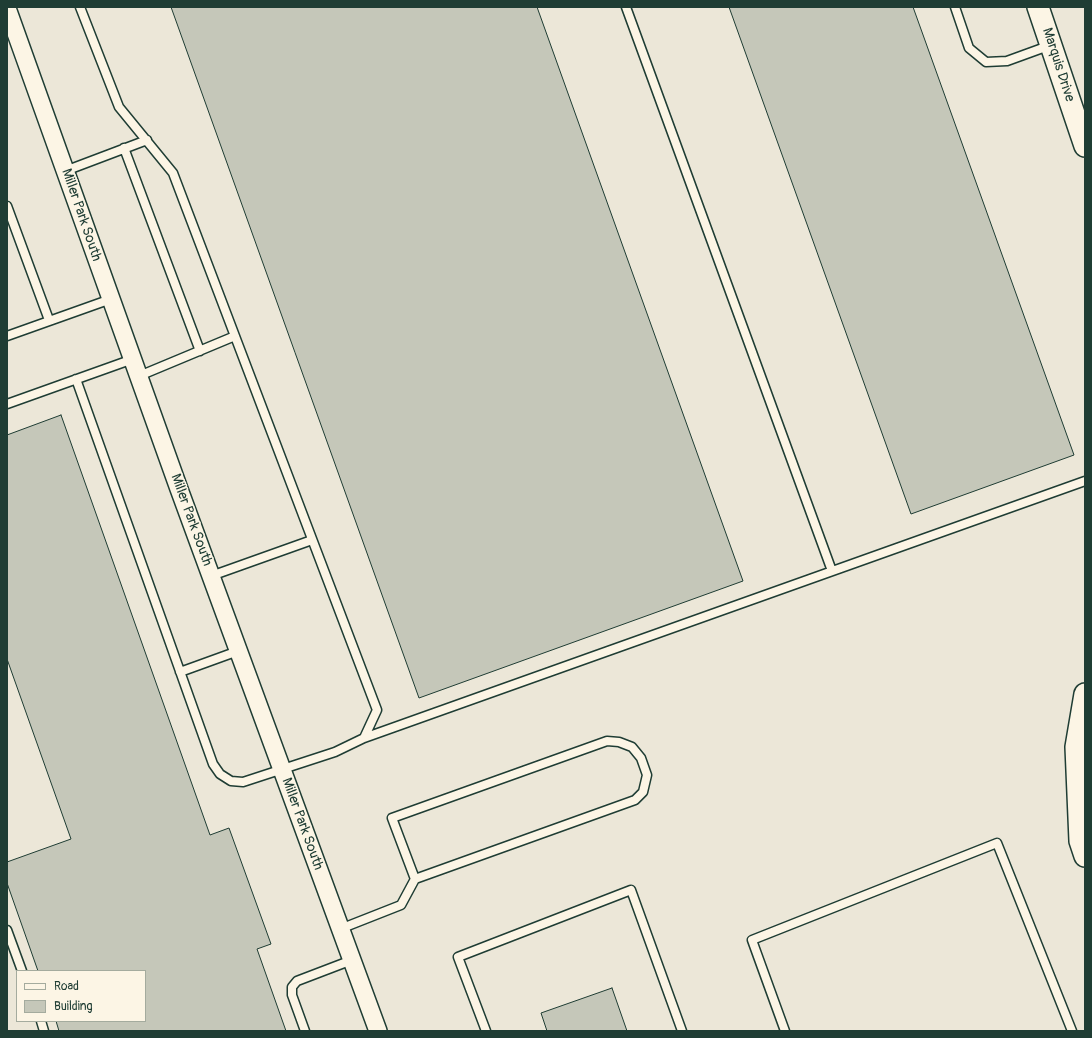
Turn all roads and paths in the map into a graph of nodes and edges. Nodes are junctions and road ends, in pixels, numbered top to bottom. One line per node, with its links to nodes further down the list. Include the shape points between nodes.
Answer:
1 (80, 7): 7 (lane, via 119,107)
2 (626, 7): 23 (lane)
3 (955, 7): 6 (lane, via 969,48 986,62 1007,61)
4 (1038, 7): 6 (street, Marquis Drive)
5 (7, 8): 10 (street, Miller Park South)
6 (1051, 45): 8 (street, Marquis Drive)
7 (147, 140): 9 (lane); 15 (lane, via 173,173)
8 (1085, 146)
9 (124, 148): 10 (lane); 16 (lane)
10 (65, 171): 12 (street, Miller Park South)
11 (7, 206): 13 (lane)
12 (111, 299): 13 (lane); 17 (street, Miller Park South)
13 (49, 320): 14 (lane)
14 (7, 336)
15 (235, 336): 16 (lane); 22 (lane)
16 (200, 351): 18 (lane)
17 (133, 359): 18 (street, Miller Park South); 19 (lane)
18 (138, 376): 24 (street, Miller Park South)
19 (76, 379): 20 (lane); 26 (lane)
20 (7, 404)
21 (1085, 481): 23 (lane)
22 (312, 540): 24 (lane); 28 (lane, via 377,710)
23 (832, 571): 28 (lane)
24 (211, 576): 25 (street, Miller Park South)
25 (238, 651): 26 (lane); 29 (street, Miller Park South)
26 (180, 672): 29 (lane, via 213,764 220,774 231,781 243,782)
27 (1085, 694): 30 (street, via 1076,748 1080,841)
28 (364, 738): 29 (lane, via 335,752)
29 (282, 769): 32 (street, Miller Park South)
30 (1085, 856)
31 (415, 879): 31 (lane, via 392,818 607,741 619,742 632,748 641,758 647,775 643,792 635,800); 32 (lane, via 402,905)
32 (340, 929): 34 (street, Miller Park South)
33 (7, 930): 35 (lane)
34 (352, 960): 36 (lane, via 297,981 292,987 292,995); 37 (street, Miller Park South)
35 (22, 970)
36 (305, 1031)
37 (378, 1031)
38 (486, 1031): 39 (lane, via 458,958 632,890)
39 (682, 1031)
40 (785, 1031): 41 (lane, via 752,940 997,843)
41 (1072, 1031)

